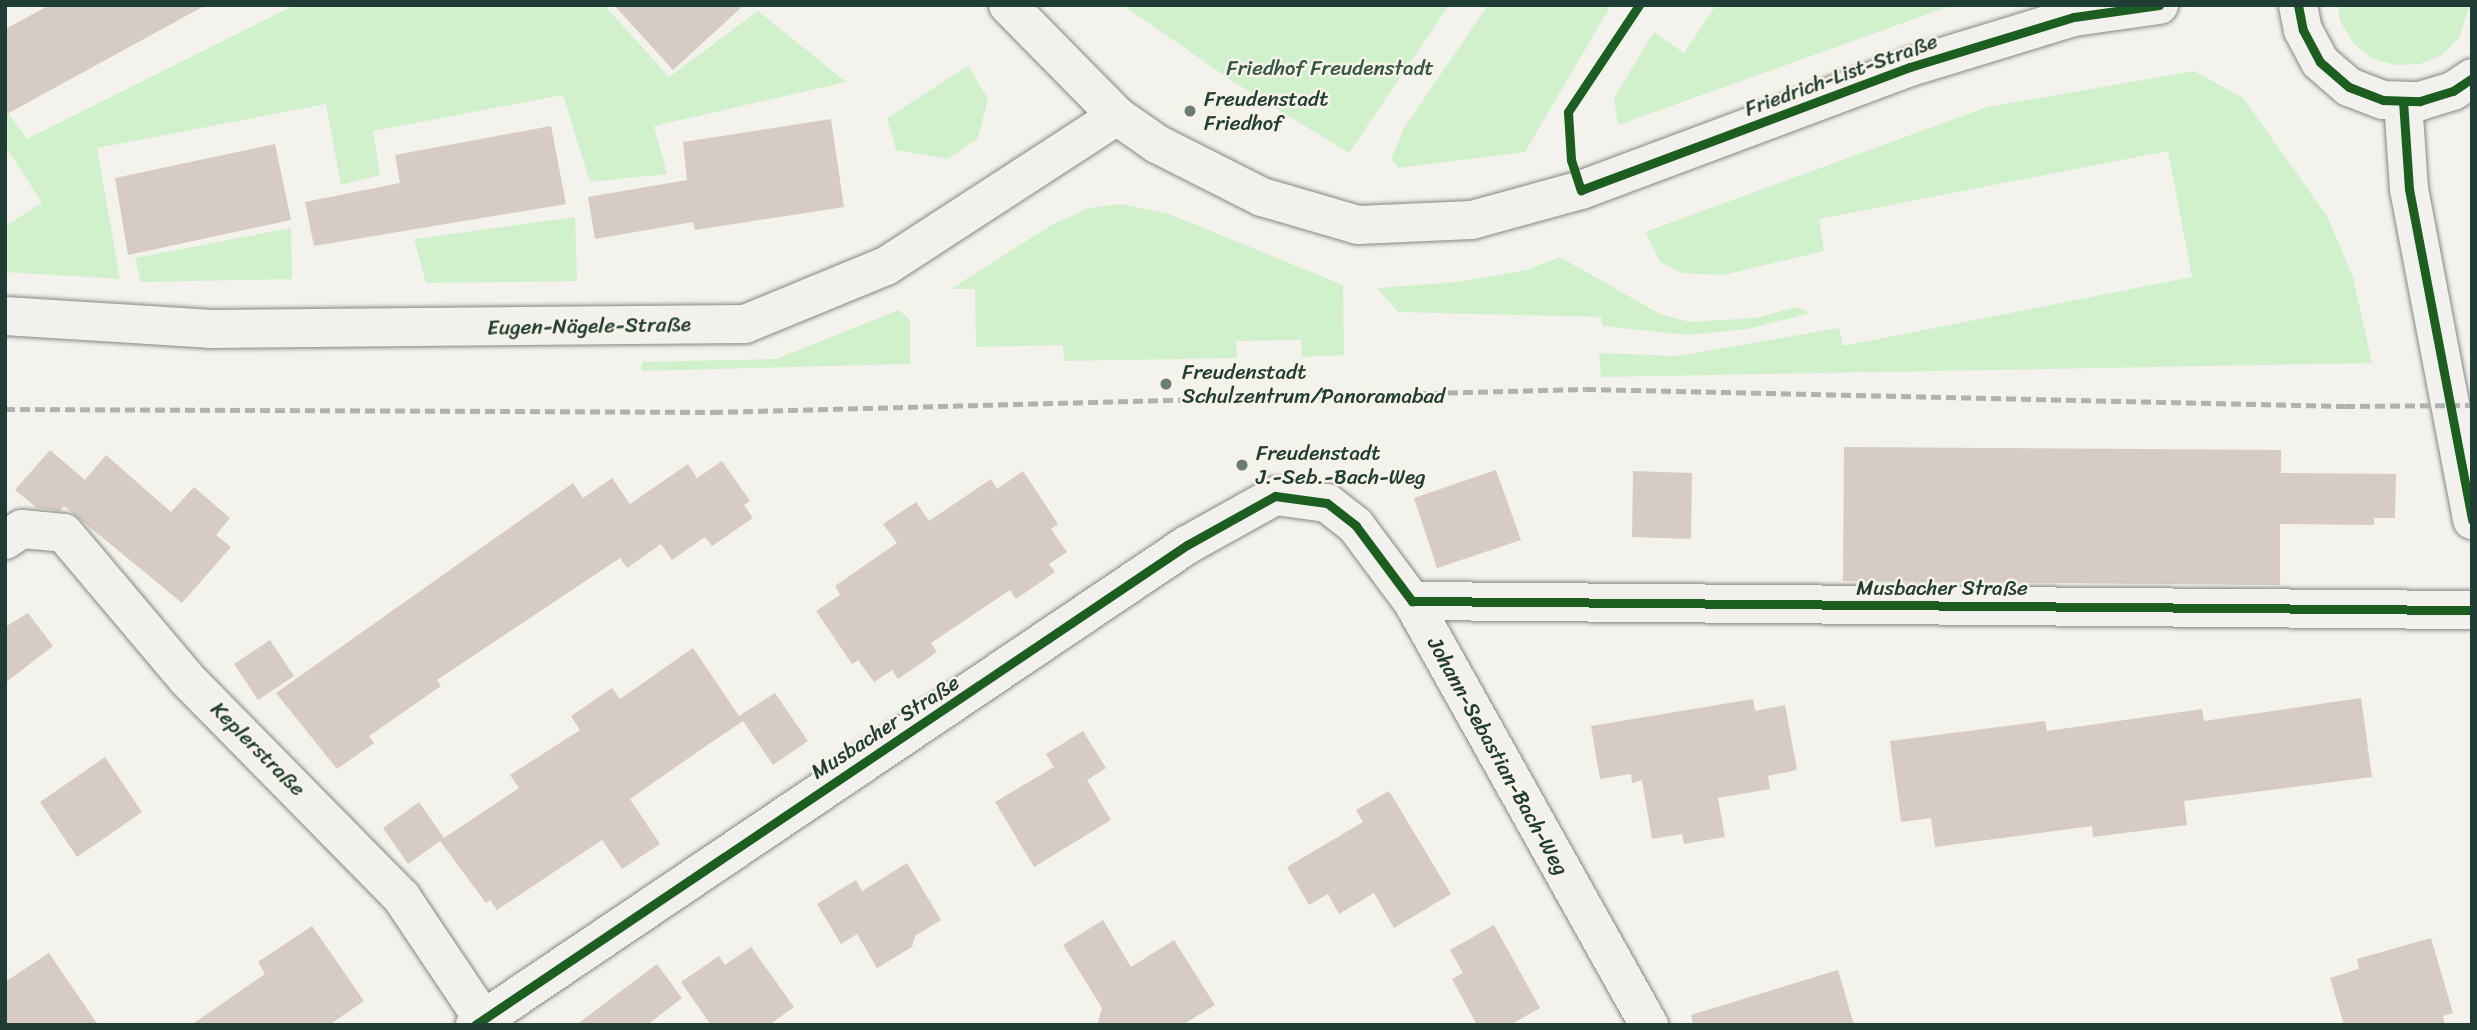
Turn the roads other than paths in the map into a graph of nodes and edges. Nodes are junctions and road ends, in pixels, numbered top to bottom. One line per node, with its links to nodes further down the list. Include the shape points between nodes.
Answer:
1 (1008, 5): 6 (street, Friedrich-List-Straße)
2 (2159, 5): 6 (street, Friedrich-List-Straße, via 2074,17 1910,67 1581,190 1472,220 1358,225 1262,197 1157,144)
3 (2298, 5): 5 (street, via 2302,30 2320,62 2349,87 2383,100)
4 (2472, 78): 5 (street, via 2453,91 2420,102)
5 (2403, 101): 9 (street, via 2409,189)
6 (1117, 116): 7 (street, Eugen-Nägele-Straße, via 886,266 745,324 209,329)
7 (5, 316)
8 (1327, 503): 11 (street, Johann-Sebastian-Bach-Weg, via 1356,526); 13 (street, Musbacher Straße, via 1275,496 1187,545)
9 (2472, 520)
10 (5, 540): 13 (street, Keplerstraße, via 22,529 64,534 186,678 402,898)
11 (1412, 601): 12 (street, Musbacher Straße); 14 (street, Johann-Sebastian-Bach-Weg)
12 (2472, 610)
13 (479, 1022)
14 (1649, 1025)

